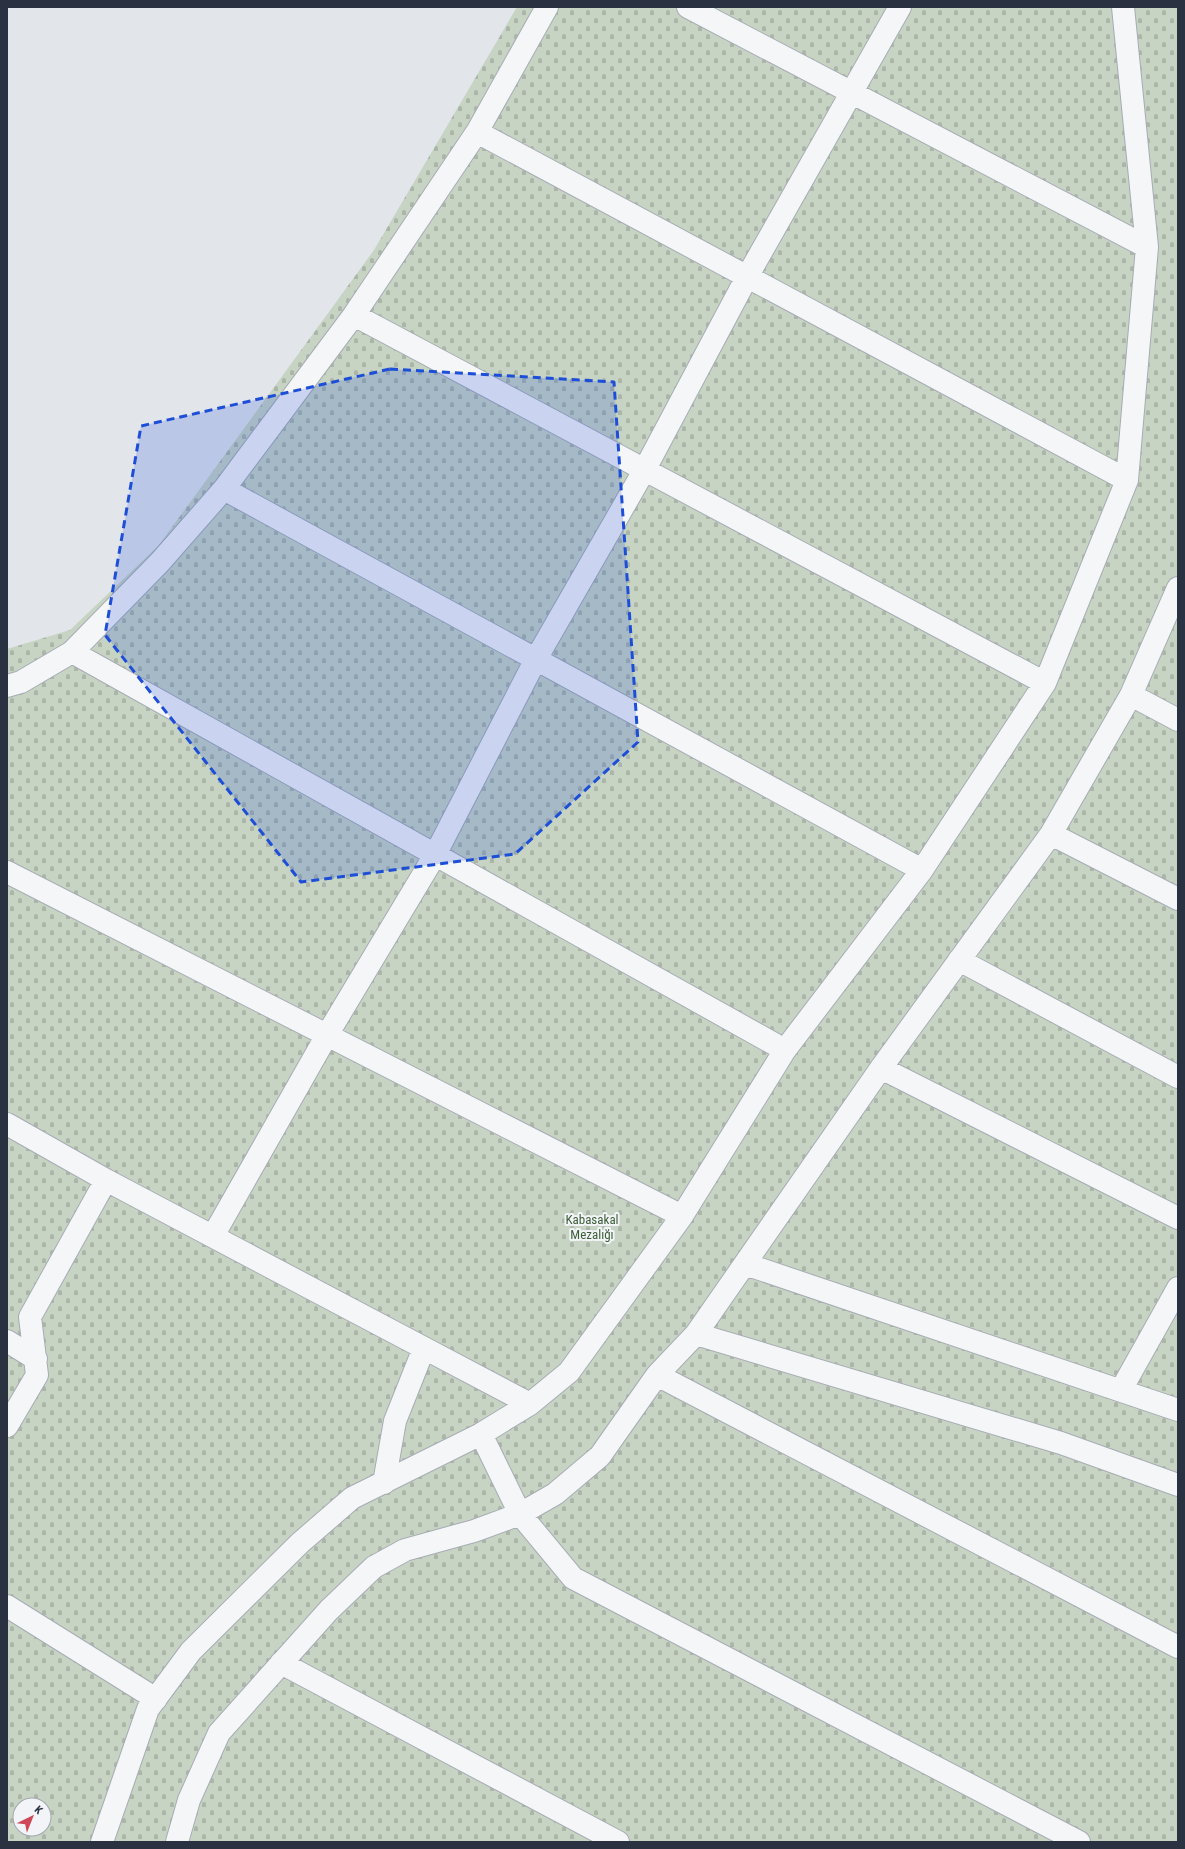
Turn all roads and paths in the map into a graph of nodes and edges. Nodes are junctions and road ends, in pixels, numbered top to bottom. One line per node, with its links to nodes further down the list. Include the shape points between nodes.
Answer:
1 (547, 7): 6 (lane)
2 (688, 7): 5 (lane)
3 (900, 7): 5 (lane)
4 (1123, 7): 7 (lane)
5 (852, 93): 7 (lane); 8 (lane)
6 (477, 132): 8 (lane); 9 (lane)
7 (1147, 247): 11 (lane)
8 (747, 277): 10 (lane); 11 (lane)
9 (354, 315): 10 (lane); 12 (lane)
10 (645, 469): 15 (lane); 16 (lane)
11 (1127, 480): 16 (lane)
12 (224, 488): 14 (lane, via 160,562); 15 (lane)
13 (1178, 588): 18 (lane)
14 (72, 652): 17 (lane, via 21,682); 21 (lane)
15 (536, 659): 21 (lane); 22 (lane)
16 (1045, 683): 22 (lane)
17 (7, 686)
18 (1131, 696): 19 (lane); 20 (lane)
19 (1178, 720)
20 (1051, 834): 24 (lane); 25 (lane)
21 (435, 855): 26 (lane); 27 (lane)
22 (922, 870): 27 (lane)
23 (7, 872): 26 (lane)
24 (1178, 899)
25 (959, 960): 28 (lane); 29 (lane)
26 (327, 1035): 32 (lane); 34 (lane)
27 (785, 1050): 32 (lane)
28 (881, 1068): 33 (lane); 35 (lane)
29 (1178, 1077)
30 (7, 1124): 31 (lane)
31 (106, 1180): 34 (lane); 40 (lane, via 30,1317)
32 (682, 1216): 43 (lane, via 569,1372)
33 (1178, 1218)
34 (213, 1236): 39 (lane)
35 (744, 1264): 37 (lane); 42 (lane)
36 (1178, 1288): 42 (lane)
37 (696, 1334): 41 (lane); 48 (lane, via 1061,1443)
38 (7, 1341): 40 (lane)
39 (424, 1348): 43 (lane); 47 (lane, via 395,1421)
40 (36, 1359): 45 (lane, via 37,1375)
41 (657, 1375): 49 (lane, via 600,1456 555,1494); 51 (lane)
42 (1121, 1390): 44 (lane)
43 (530, 1404): 46 (lane)
44 (1178, 1410)
45 (7, 1426)
46 (480, 1434): 47 (lane); 49 (lane)
47 (384, 1483): 53 (lane, via 352,1498 300,1543 191,1651)
48 (1178, 1485)
49 (520, 1514): 52 (lane, via 474,1532 405,1550 374,1566 329,1610); 57 (lane, via 573,1578)
50 (7, 1606): 53 (lane)
51 (1178, 1646)
52 (281, 1663): 55 (lane, via 219,1733 189,1800); 56 (lane)
53 (156, 1699): 54 (lane, via 148,1709)
54 (102, 1842)
55 (177, 1842)
56 (618, 1842)
57 (1079, 1842)

